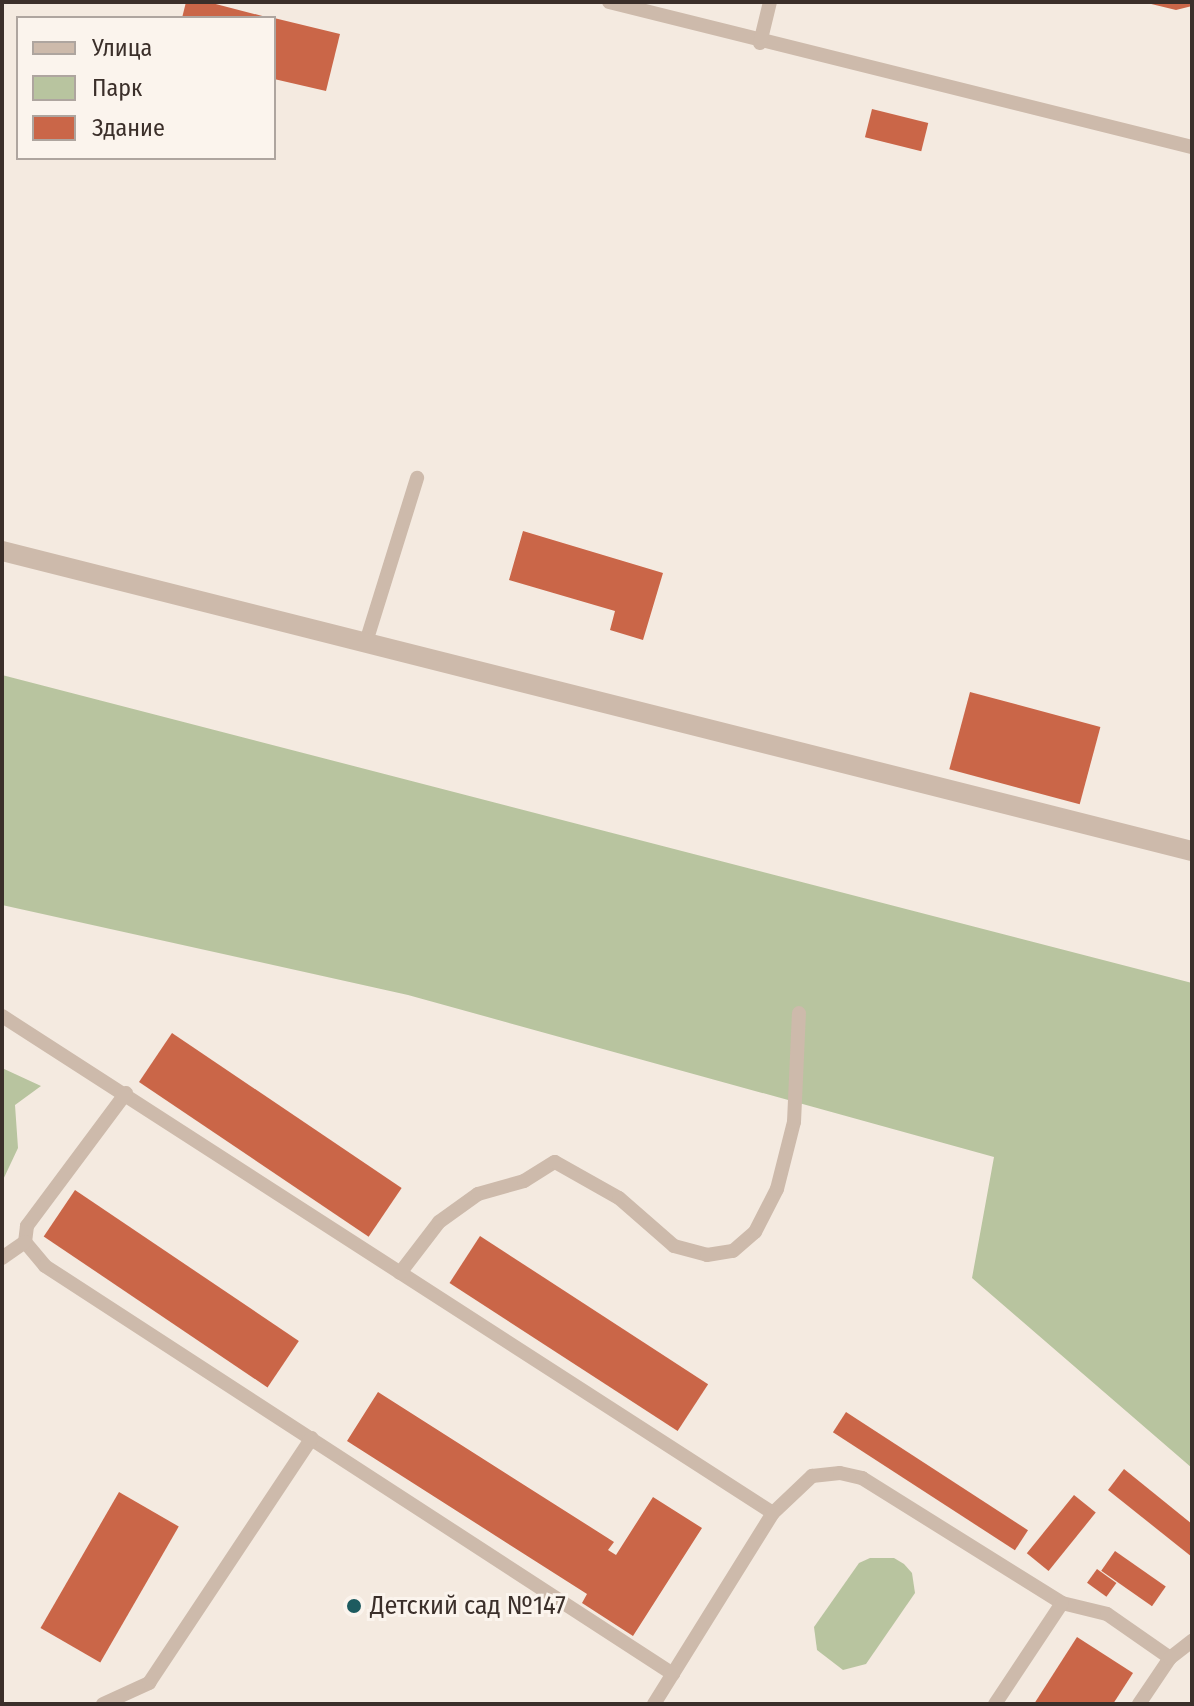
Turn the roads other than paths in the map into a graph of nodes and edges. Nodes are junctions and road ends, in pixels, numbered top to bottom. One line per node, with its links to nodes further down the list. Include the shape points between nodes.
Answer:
1 (609, 2): 3 (lane)
2 (770, 2): 3 (lane)
3 (760, 43): 4 (lane)
4 (1192, 147)
5 (417, 478): 7 (lane)
6 (2, 551): 7 (street)
7 (366, 642): 8 (street)
8 (1192, 851)
9 (799, 1013): 14 (lane, via 794,1122 777,1189 755,1232 733,1251 707,1255 674,1246 619,1198 555,1162 524,1181 469,1201 439,1222)
10 (2, 1016): 11 (lane)
11 (126, 1093): 12 (lane, via 27,1226); 14 (lane)
12 (25, 1242): 13 (lane); 15 (lane, via 45,1266)
13 (2, 1258)
14 (400, 1273): 16 (lane)
15 (312, 1438): 20 (lane); 21 (lane, via 149,1683)
16 (773, 1513): 17 (lane, via 812,1476 840,1473 862,1478); 20 (lane)
17 (1062, 1603): 19 (lane, via 1107,1614); 23 (lane)
18 (1192, 1641): 19 (lane)
19 (1170, 1658): 24 (lane)
20 (673, 1674): 22 (lane)
21 (103, 1704)
22 (654, 1704)
23 (995, 1704)
24 (1139, 1704)

